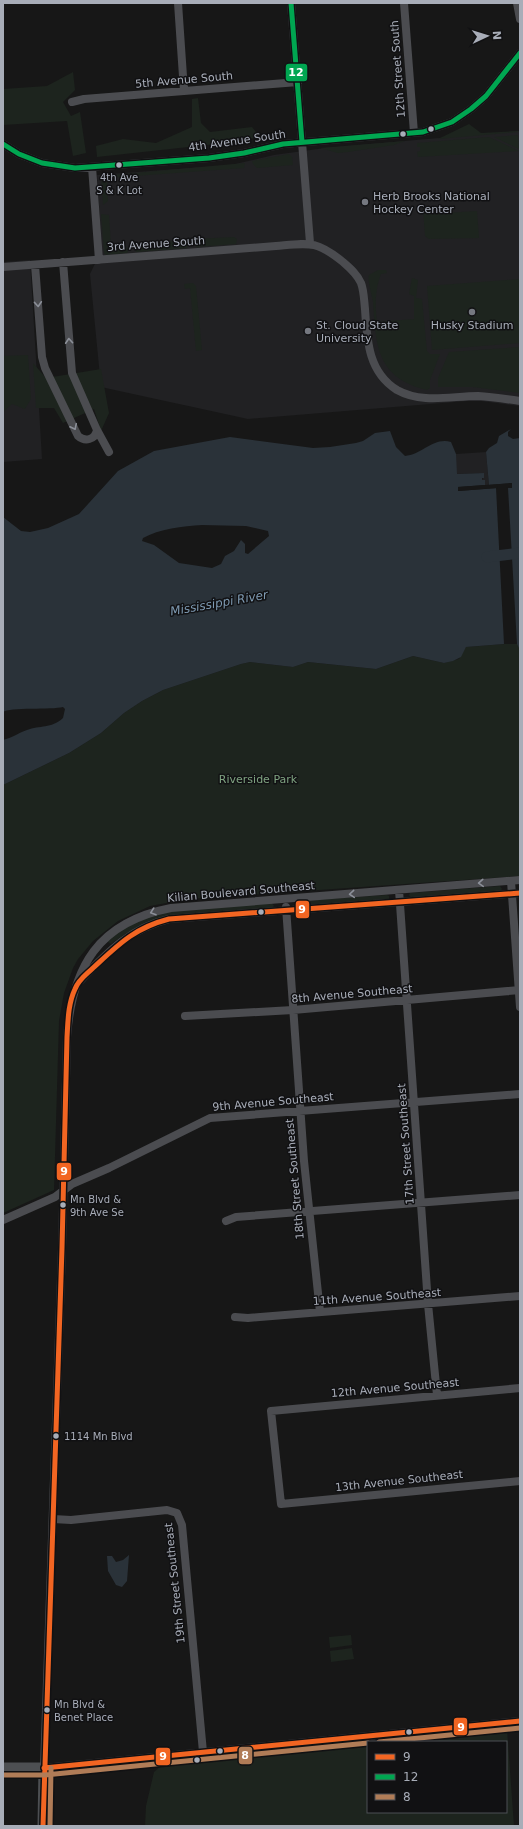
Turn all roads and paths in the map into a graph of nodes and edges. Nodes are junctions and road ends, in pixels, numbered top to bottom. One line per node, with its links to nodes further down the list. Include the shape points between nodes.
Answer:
1 (178, 3): 8 (street)
2 (291, 3): 7 (street)
3 (404, 3): 10 (street, 12th Street South)
4 (518, 3): 5 (street)
5 (520, 19)
6 (520, 53): 10 (street, 4th Avenue South, via 486,96 465,114 438,128)
7 (298, 82): 8 (street, 5th Avenue South); 11 (street)
8 (184, 91): 9 (street, 5th Avenue South)
9 (72, 102)
10 (414, 133): 11 (street, 4th Avenue South)
11 (302, 142): 13 (street, 4th Avenue South, via 228,155); 14 (street)
12 (3, 144): 13 (street, 4th Avenue South, via 42,163 60,167)
13 (92, 166): 15 (street)
14 (310, 244): 15 (street, 3rd Avenue South); 19 (street, via 330,251 350,268 360,282 364,297 368,348 383,378 401,392 416,397 479,396)
15 (99, 260): 16 (street, 3rd Avenue South)
16 (63, 262): 17 (street, 3rd Avenue South); 20 (street, one-way to 16, via 72,373)
17 (35, 265): 18 (street, 3rd Avenue South); 20 (street, one-way to 20, via 45,368 78,436 90,439)
18 (3, 267)
19 (520, 401)
20 (97, 430): 21 (street)
21 (109, 452)
22 (520, 880): 23 (street, Kilian Boulevard Southeast)
23 (511, 881): 24 (street, Kilian Boulevard Southeast, one-way to 24); 25 (street)
24 (398, 890): 26 (street, Kilian Boulevard Southeast, one-way to 26); 27 (street, 17th Street Southeast)
25 (516, 893): 27 (street, Kilian Boulevard Southeast); 30 (street)
26 (286, 900): 28 (street, 18th Street Southeast); 29 (street, Kilian Boulevard Southeast, one-way to 29, via 186,906 146,914 114,931 99,943 86,960)
27 (399, 901): 28 (street, Kilian Boulevard Southeast); 31 (street, 17th Street Southeast)
28 (286, 911): 29 (street, Kilian Boulevard Southeast, via 182,917 156,922 129,934 116,944); 33 (street, 18th Street Southeast)
29 (78, 983): 38 (street, via 70,1007 67,1037)
30 (519, 990): 31 (street, 8th Avenue Southeast); 32 (street)
31 (407, 1000): 33 (street, 8th Avenue Southeast); 36 (street, 17th Street Southeast)
32 (520, 1007)
33 (293, 1010): 34 (street, 8th Avenue Southeast); 37 (street, 18th Street Southeast)
34 (185, 1016)
35 (520, 1094): 36 (street, 9th Avenue Southeast)
36 (414, 1102): 37 (street, 9th Avenue Southeast); 40 (street, 17th Street Southeast)
37 (301, 1111): 38 (street, 9th Avenue Southeast, via 221,1116 204,1120); 41 (street, 18th Street Southeast)
38 (63, 1190): 42 (street, 9th Avenue Southeast, via 55,1197); 52 (street)
39 (520, 1195): 40 (street)
40 (422, 1202): 41 (street); 45 (street, 17th Street Southeast)
41 (308, 1212): 43 (street, via 236,1217); 46 (street, 18th Street Southeast)
42 (3, 1220)
43 (226, 1221)
44 (520, 1296): 45 (street, 11th Avenue Southeast)
45 (428, 1304): 46 (street, 11th Avenue Southeast); 49 (street, 17th Street Southeast)
46 (320, 1312): 47 (street, 11th Avenue Southeast)
47 (235, 1317)
48 (520, 1388): 49 (street, 12th Avenue Southeast)
49 (437, 1396): 51 (street, 12th Avenue Southeast, via 272,1411)
50 (520, 1481): 51 (street, 13th Avenue Southeast)
51 (281, 1504)
52 (53, 1519): 54 (street, 19th Street Southeast, via 71,1520 167,1510 178,1513 182,1525); 56 (street)
53 (520, 1721): 54 (street)
54 (204, 1752): 56 (street)
55 (3, 1768): 56 (main road)
56 (44, 1768): 57 (main road)
57 (42, 1826)

